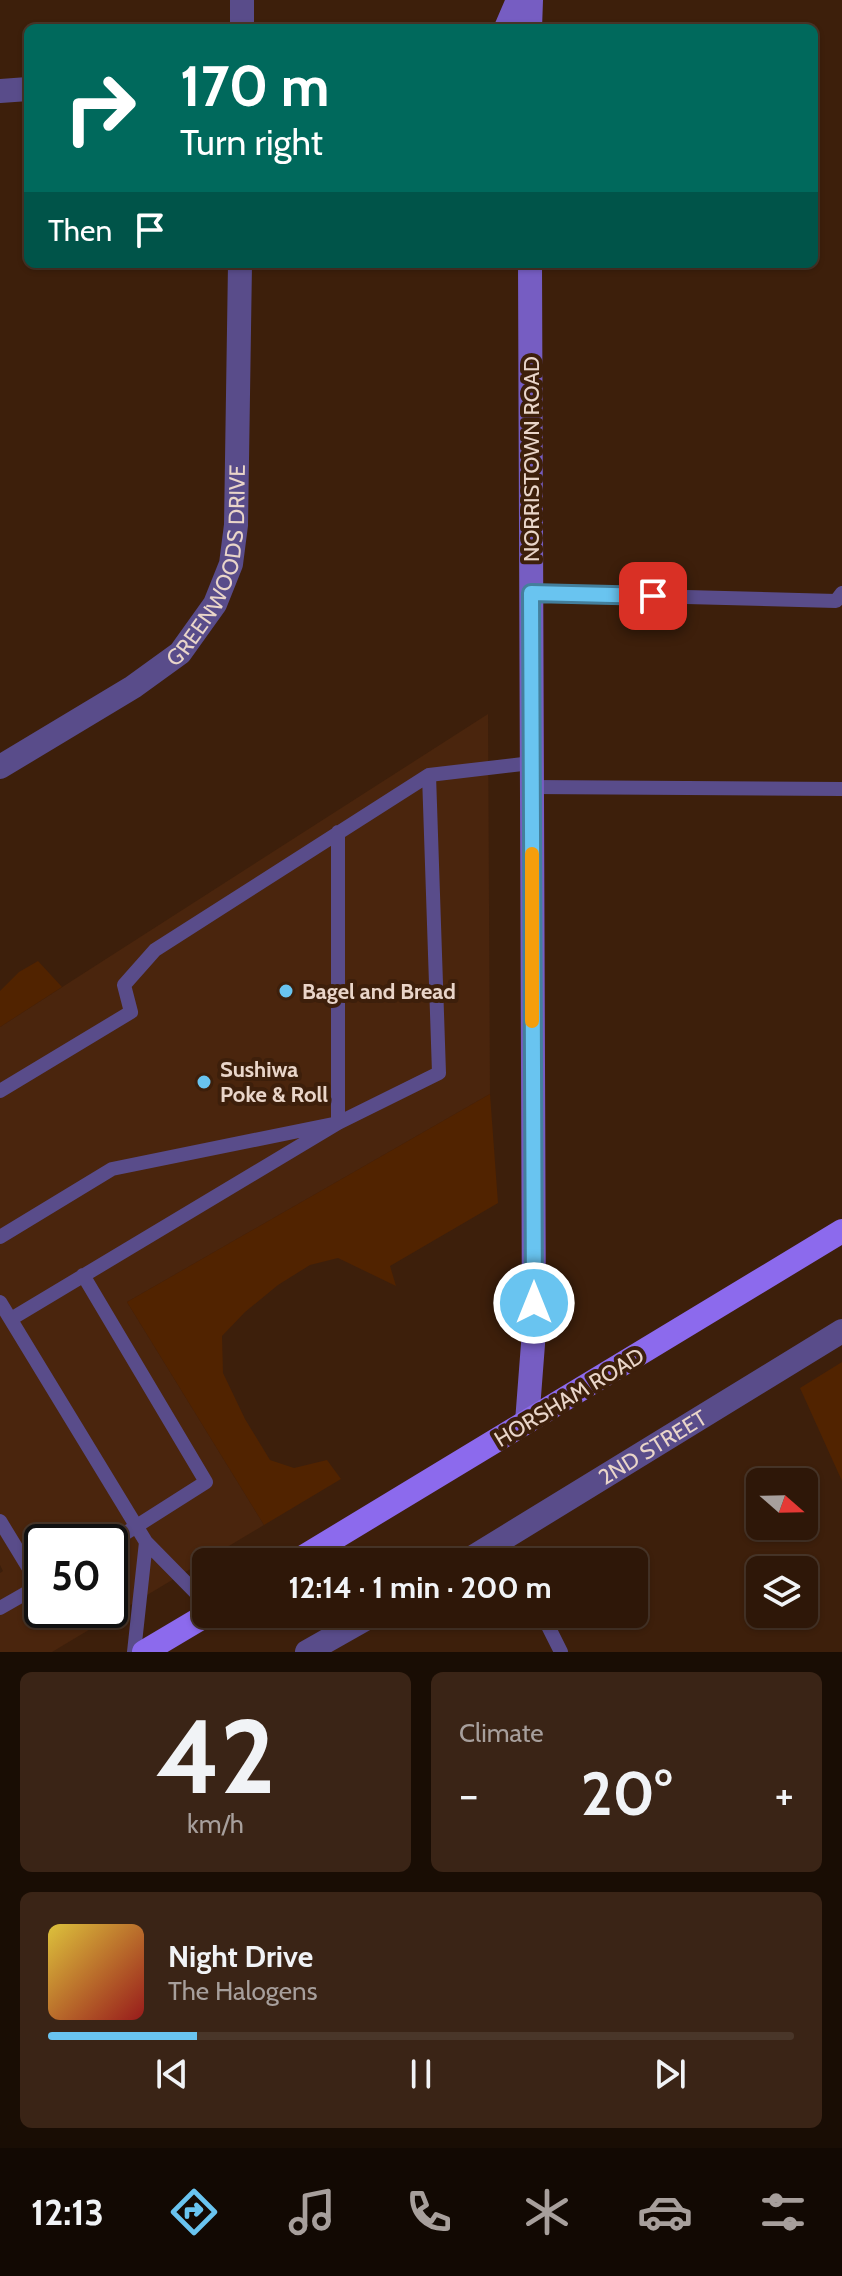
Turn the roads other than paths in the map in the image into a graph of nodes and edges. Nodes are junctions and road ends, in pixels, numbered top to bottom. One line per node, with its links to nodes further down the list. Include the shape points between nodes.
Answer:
1 (242, 0): 4 (street)
2 (518, 0): 5 (main road)
3 (531, 0): 6 (main road)
4 (242, 24)
5 (508, 24)
6 (530, 24)
7 (24, 89): 8 (street)
8 (0, 91)
9 (240, 268): 13 (street, GREENWOODS DRIVE, via 236,525 231,564 215,604 180,653)
10 (530, 268): 11 (main road, NORRISTOWN ROAD)
11 (531, 593): 12 (lane, via 836,601); 15 (main road, NORRISTOWN ROAD)
12 (842, 593)
13 (0, 767)
14 (429, 775): 15 (lane); 17 (lane); 19 (lane, via 439,1073)
15 (531, 775): 16 (lane); 26 (main road, NORRISTOWN ROAD, via 534,1331)
16 (842, 789)
17 (338, 832): 18 (lane, via 155,950 124,985 131,1012); 19 (lane)
18 (0, 1091)
19 (338, 1123): 21 (lane, via 112,1169); 22 (lane)
20 (842, 1231): 26 (main road, HORSHAM ROAD)
21 (0, 1237)
22 (83, 1275): 24 (lane); 28 (lane, via 206,1482)
23 (0, 1302): 24 (lane)
24 (11, 1319): 28 (lane)
25 (842, 1331): 30 (street, 2ND STREET)
26 (527, 1422): 32 (main road, HORSHAM ROAD)
27 (0, 1521): 35 (lane)
28 (137, 1527): 29 (lane); 31 (lane)
29 (128, 1532)
30 (503, 1540): 33 (street, 2ND STREET); 34 (lane)
31 (146, 1542): 36 (lane); 42 (lane)
32 (318, 1548)
33 (489, 1548)
34 (507, 1548)
35 (24, 1558)
36 (192, 1589)
37 (24, 1595): 38 (lane)
38 (0, 1608)
39 (192, 1624): 43 (main road)
40 (349, 1628): 44 (street)
41 (549, 1628): 45 (lane)
42 (134, 1652)
43 (144, 1652)
44 (307, 1652)
45 (561, 1652)

